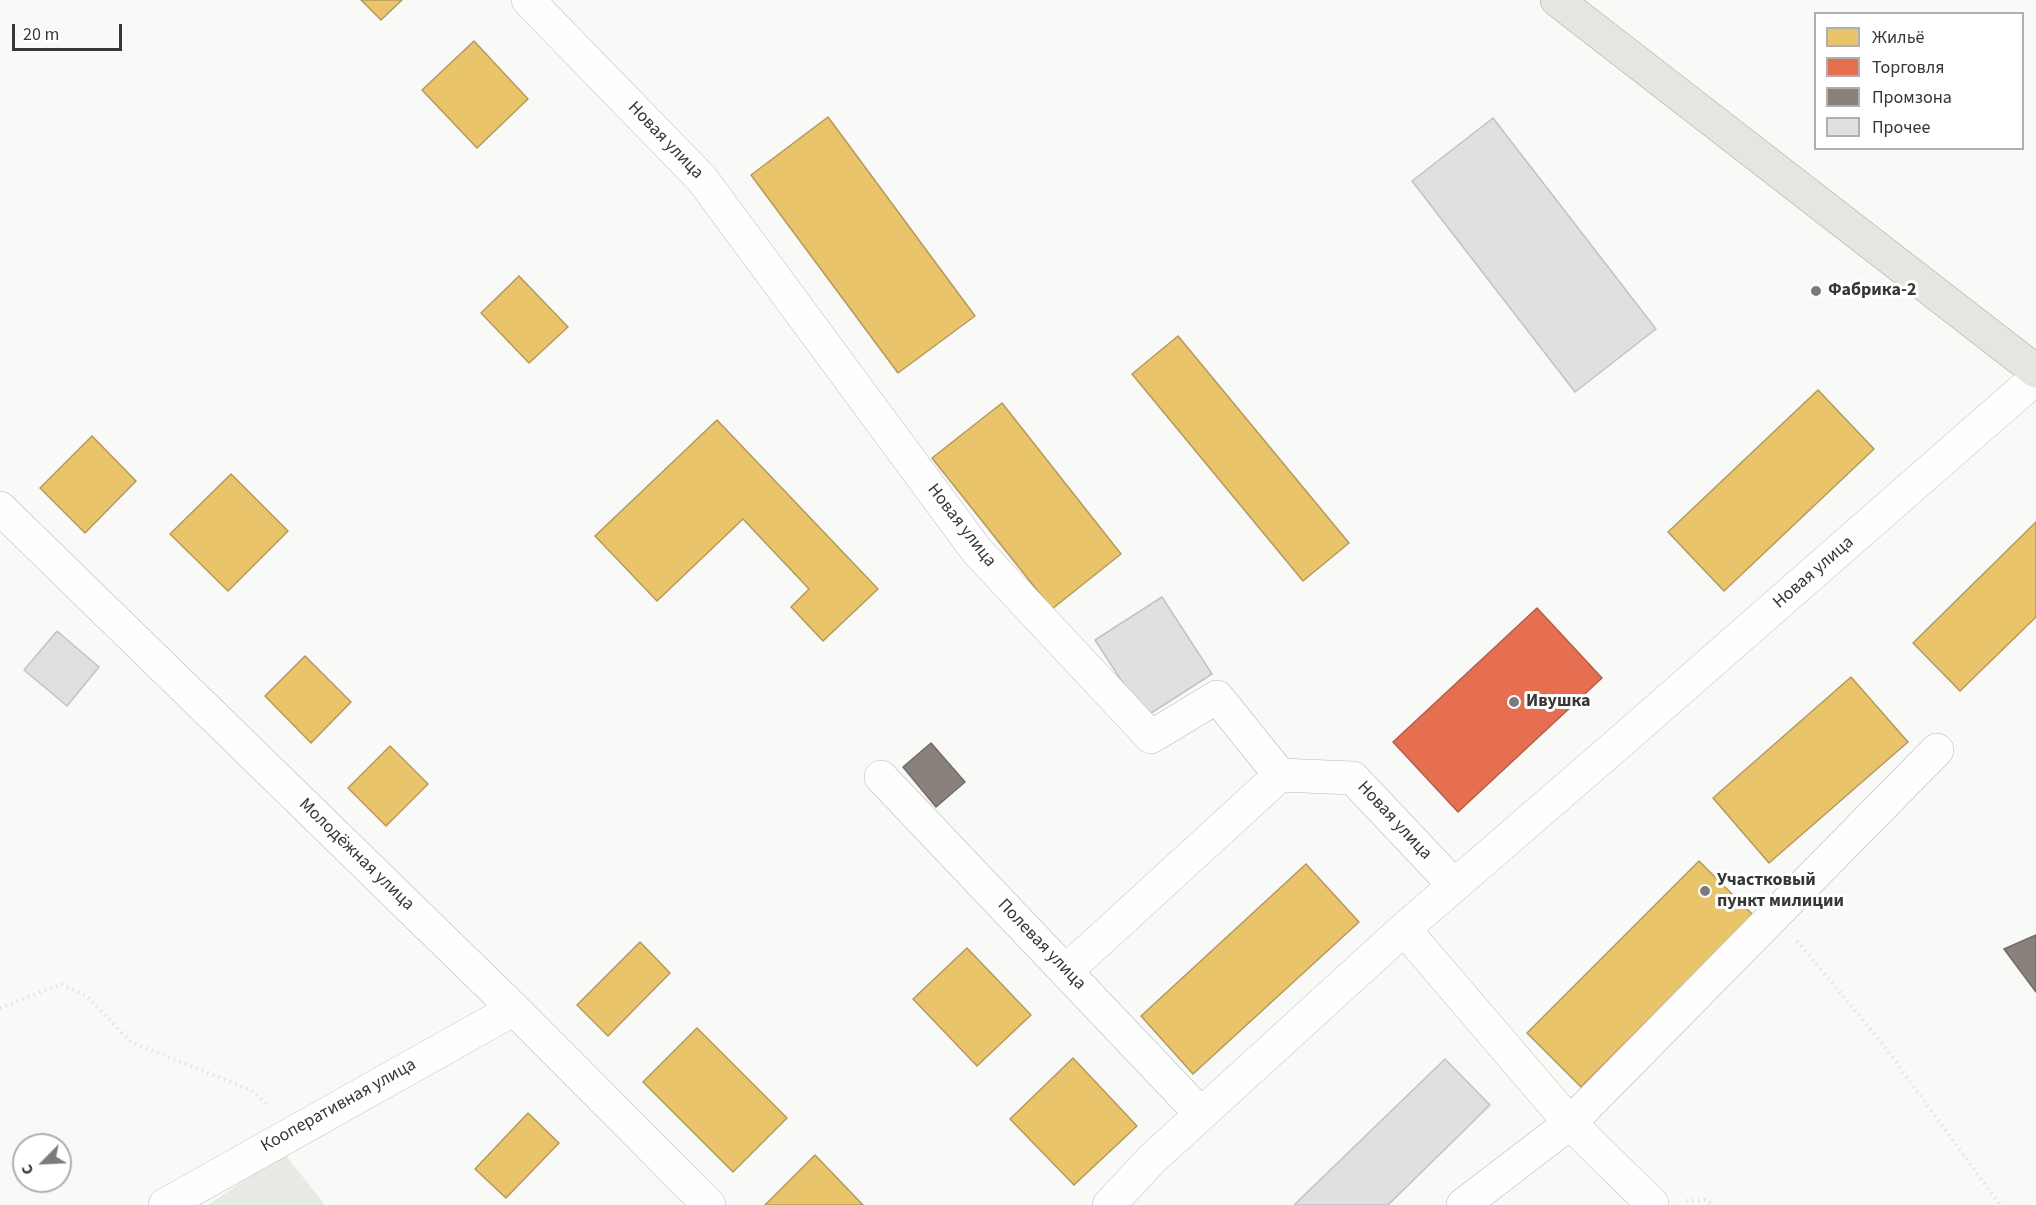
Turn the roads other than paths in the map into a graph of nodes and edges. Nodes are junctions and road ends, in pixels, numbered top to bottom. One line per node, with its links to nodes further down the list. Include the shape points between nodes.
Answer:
1 (528, 0): 7 (street, Новая улица, via 702,179 977,551 1151,737 1217,697)
2 (1557, 0): 3 (main road)
3 (2036, 371)
4 (2036, 378): 9 (street, Новая улица)
5 (0, 508): 12 (street, Молодёжная улица)
6 (1937, 750): 14 (street)
7 (1280, 775): 9 (street, Новая улица, via 1353,778); 11 (street)
8 (881, 777): 11 (street, Полевая улица)
9 (1454, 885): 10 (street, Новая улица)
10 (1404, 929): 13 (street, Новая улица); 14 (street)
11 (1066, 971): 13 (street, Полевая улица)
12 (514, 1009): 15 (street, Кооперативная улица); 16 (street, Молодёжная улица)
13 (1202, 1114): 17 (street, Новая улица)
14 (1570, 1124): 18 (street); 19 (street)
15 (165, 1205)
16 (709, 1205)
17 (1109, 1205)
18 (1463, 1205)
19 (1651, 1205)

